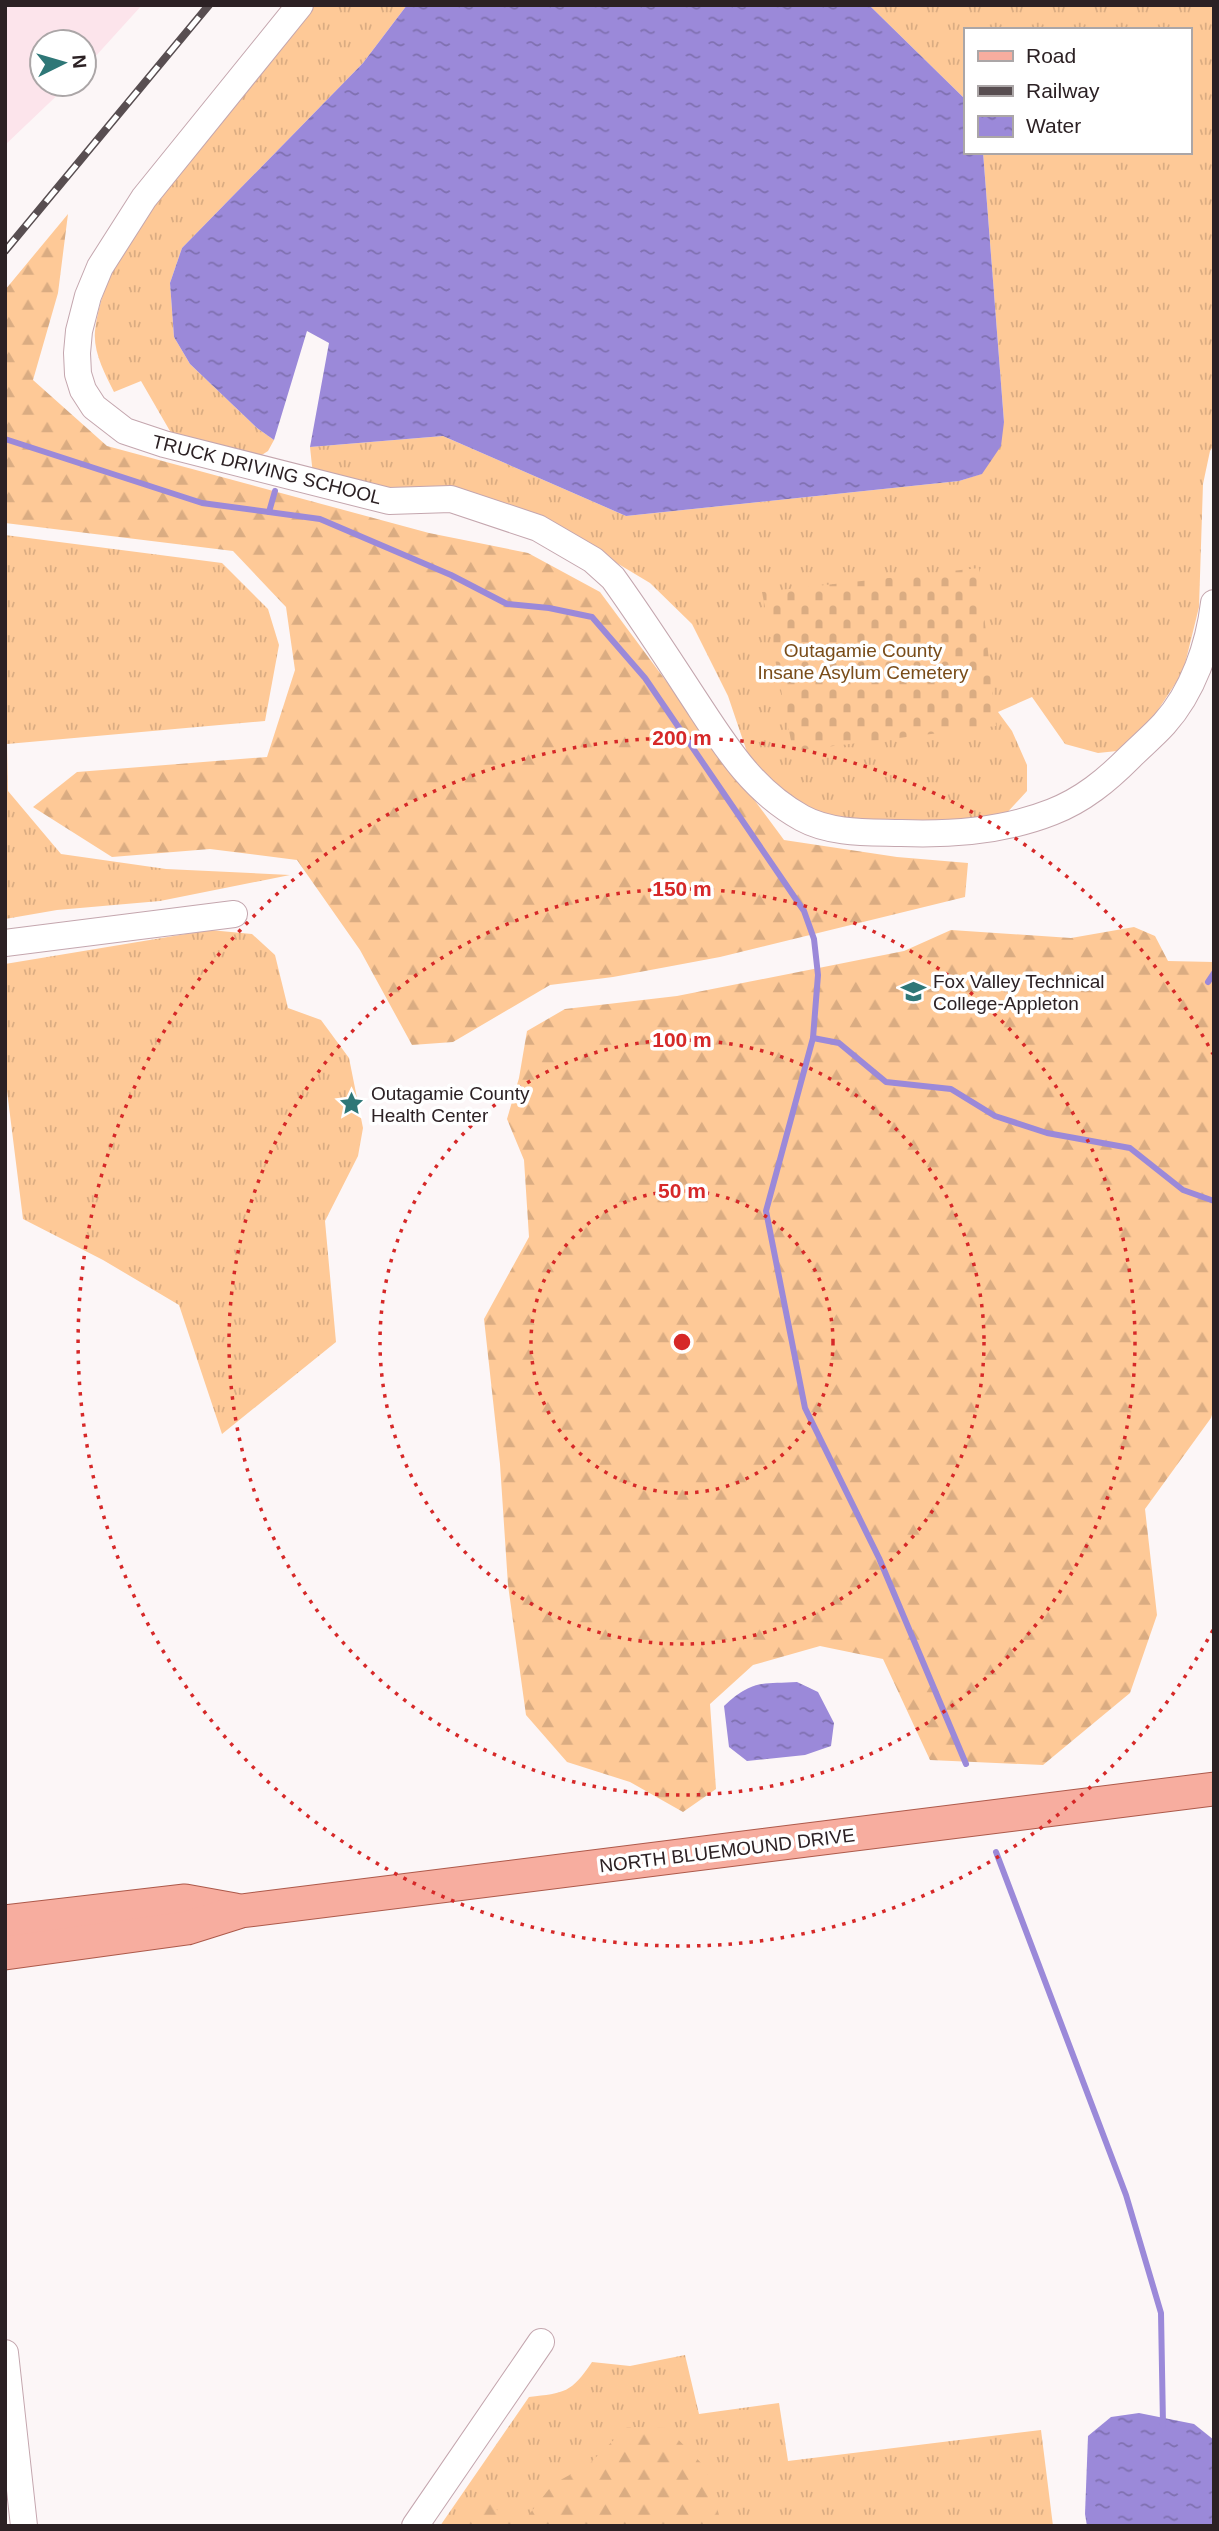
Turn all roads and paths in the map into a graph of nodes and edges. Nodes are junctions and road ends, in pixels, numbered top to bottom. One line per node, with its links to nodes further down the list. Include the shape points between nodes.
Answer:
1 (300, 5): 2 (street, TRUCK DRIVING SCHOOL, via 144,198 96,277 79,331 78,374 94,407 125,431 389,501 451,499 538,528 593,560 613,578 736,762 763,791 803,819 846,831 976,831 1052,813 1073,803 1100,786 1176,708 1197,668)
2 (1214, 603)
3 (234, 914): 4 (street)
4 (5, 943)
5 (1214, 1789): 6 (main road, NORTH BLUEMOUND DRIVE)
6 (241, 1911): 7 (main road, NORTH BLUEMOUND DRIVE, via 185,1900); 8 (main road, NORTH BLUEMOUND DRIVE, via 187,1928)
7 (5, 1922)
8 (5, 1953)
9 (541, 2342): 12 (street)
10 (5, 2353): 11 (street)
11 (24, 2526)
12 (415, 2526)

